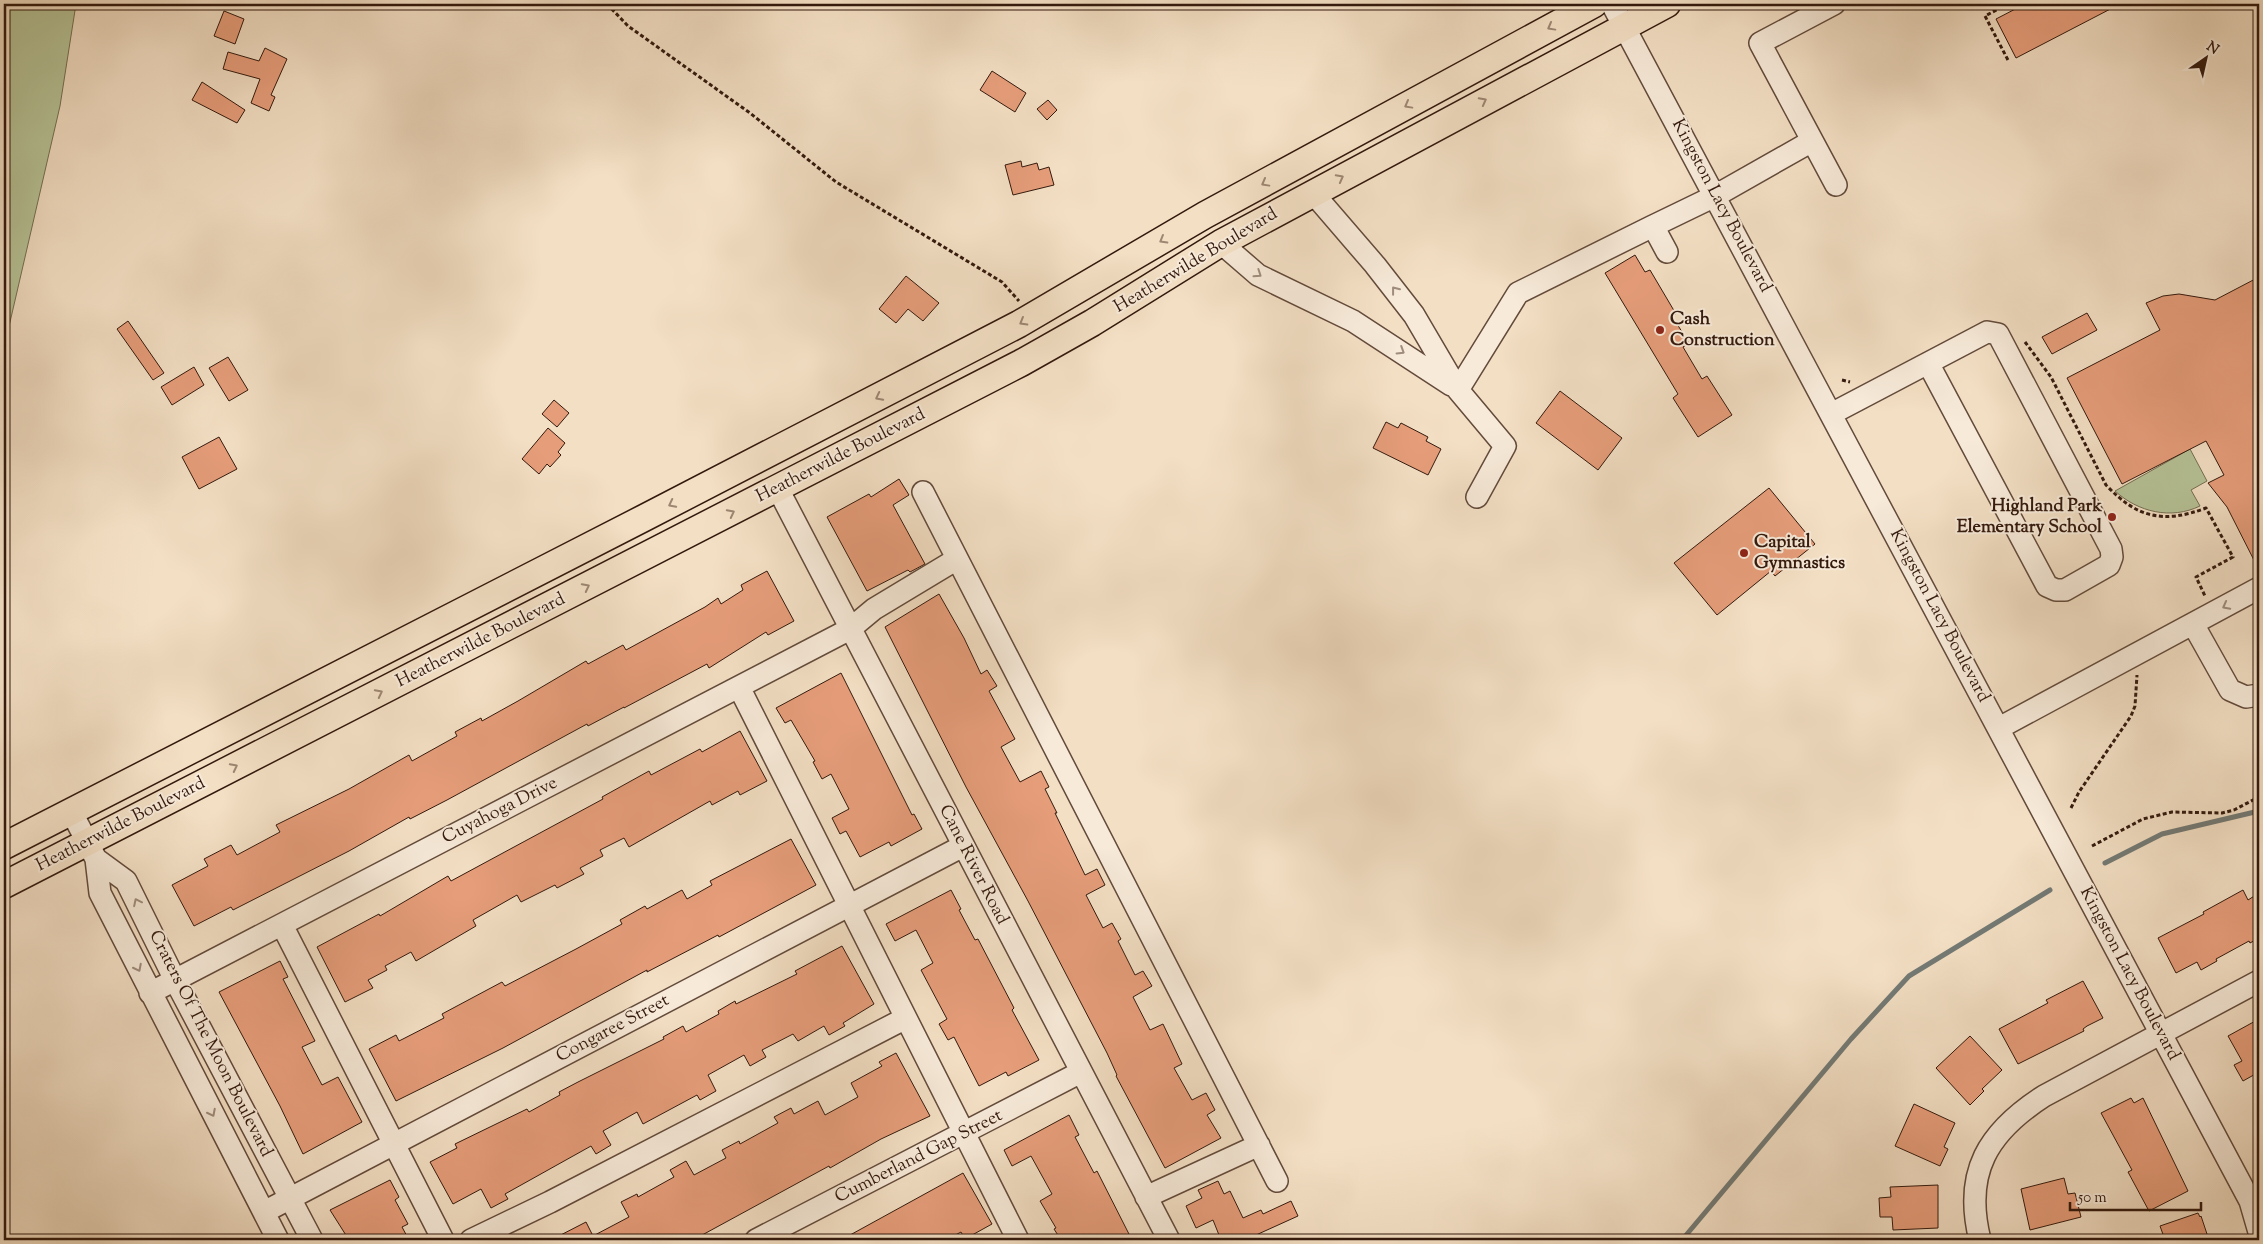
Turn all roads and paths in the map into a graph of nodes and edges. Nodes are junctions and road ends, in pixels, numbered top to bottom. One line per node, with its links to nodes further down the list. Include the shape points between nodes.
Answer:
1 (606, 4): 16 (path, via 628,26 750,113 836,182 1002,282)
2 (1594, 4): 12 (main road, Heatherwilde Boulevard, one-way to 12)
3 (1667, 4): 6 (main road, Heatherwilde Boulevard)
4 (1834, 4): 8 (street, via 1760,43)
5 (2008, 4): 7 (path, via 1985,16)
6 (1618, 15): 10 (main road, Heatherwilde Boulevard, one-way to 6); 11 (street, Kingston Lacy Boulevard)
7 (2009, 62)
8 (1812, 141): 9 (street); 11 (street)
9 (1836, 185)
10 (1313, 193): 14 (main road, Heatherwilde Boulevard); 18 (street, one-way to 10, via 1414,315)
11 (1715, 196): 13 (street); 19 (street, Kingston Lacy Boulevard)
12 (1205, 215): 14 (main road); 16 (main road, Heatherwilde Boulevard, one-way to 16)
13 (1653, 226): 15 (street); 18 (street, via 1518,293)
14 (1220, 243): 18 (street, one-way to 18, via 1258,275 1353,321); 20 (main road, Heatherwilde Boulevard, via 1092,323)
15 (1667, 252)
16 (1033, 316): 33 (main road, Heatherwilde Boulevard, one-way to 33)
17 (1928, 363): 17 (street, via 1987,332 1998,334 2111,549 2109,565 2065,590 2047,586); 19 (street)
18 (1458, 390): 22 (street, via 1505,446)
19 (1832, 414): 30 (street, Kingston Lacy Boulevard)
20 (778, 489): 26 (street, Cane River Road); 37 (main road, Heatherwilde Boulevard, one-way to 20)
21 (923, 492): 23 (street)
22 (1477, 497)
23 (957, 559): 26 (street, Cuyahoga Drive, via 874,608); 49 (street)
24 (2259, 588): 25 (street, one-way to 25)
25 (2193, 624): 29 (street, via 2230,690 2246,697); 30 (street)
26 (850, 629): 28 (street, Cuyahoga Drive); 35 (street, Cane River Road)
27 (2137, 669): 32 (path, via 2135,706 2131,716)
28 (739, 687): 39 (street); 40 (street, Cuyahoga Drive)
29 (2259, 695)
30 (1999, 728): 45 (street, Kingston Lacy Boulevard)
31 (2259, 797): 36 (path, via 2222,813 2172,812 2143,819)
32 (2071, 808)
33 (71, 811): 34 (main road, Heatherwilde Boulevard); 37 (street, Craters Of The Moon Boulevard)
34 (4, 846)
35 (963, 846): 39 (street, Congaree Street); 46 (street, Cane River Road)
36 (2092, 846)
37 (92, 850): 38 (main road, Heatherwilde Boulevard); 41 (street, Craters Of The Moon Boulevard, one-way to 37, via 126,881); 43 (street, Craters Of The Moon Boulevard, one-way to 43, via 100,893)
38 (4, 885)
39 (849, 905): 44 (street); 48 (street, Congaree Street)
40 (282, 925): 41 (street, Cuyahoga Drive); 48 (street)
41 (175, 980): 43 (street, Cuyahoga Drive); 52 (street, Craters Of The Moon Boulevard)
42 (2259, 981): 45 (street)
43 (150, 993): 53 (street, Craters Of The Moon Boulevard, one-way to 53)
44 (906, 1018): 47 (street); 58 (street)
45 (2161, 1034): 54 (street, Kingston Lacy Boulevard, via 2250,1201); 62 (street, via 2044,1096 2006,1124 1982,1159 1977,1174 1975,1211)
46 (1081, 1072): 47 (street, Cumberland Gap Street); 51 (street, Cane River Road)
47 (964, 1134): 59 (street, Cumberland Gap Street); 60 (street)
48 (394, 1144): 52 (street, Congaree Street); 57 (street)
49 (1258, 1145): 50 (street); 51 (street)
50 (1277, 1181)
51 (1146, 1197): 61 (street, Cane River Road)
52 (290, 1198): 53 (street, Congaree Street); 56 (street, Craters Of The Moon Boulevard)
53 (264, 1212): 55 (street, Craters Of The Moon Boulevard)
54 (2259, 1232)
55 (278, 1240)
56 (312, 1240)
57 (443, 1240)
58 (471, 1240)
59 (756, 1240)
60 (1018, 1240)
61 (1168, 1240)
62 (1980, 1240)

